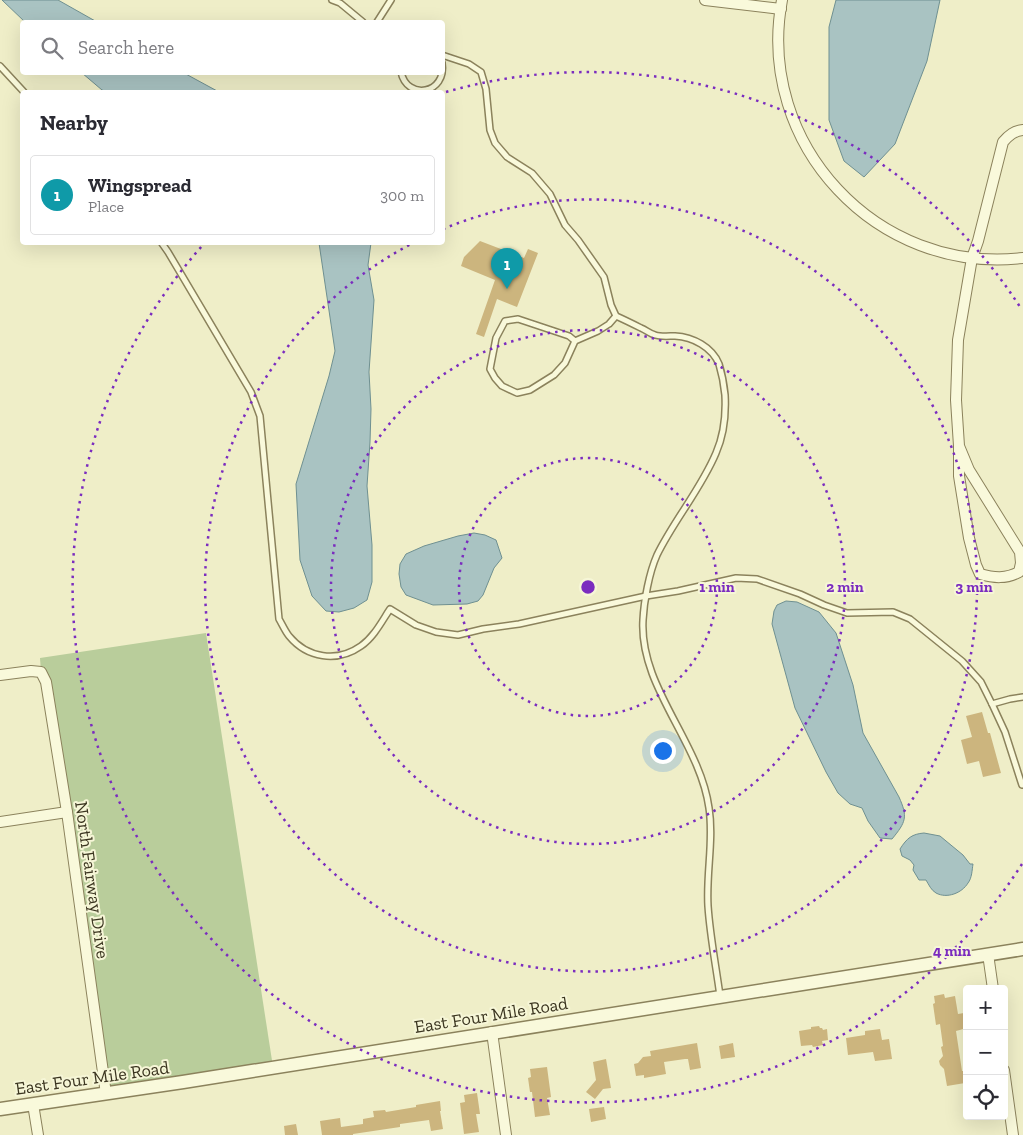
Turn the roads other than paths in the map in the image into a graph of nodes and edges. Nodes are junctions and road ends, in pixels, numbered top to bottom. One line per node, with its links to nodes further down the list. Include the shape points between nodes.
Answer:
1 (332, 0): 4 (lane)
2 (391, 0): 7 (lane)
3 (705, 0): 5 (street)
4 (341, 2): 6 (lane)
5 (782, 4): 17 (street, via 778,36 786,97 798,132 825,175 858,210 891,232 931,249)
6 (362, 20)
7 (379, 20)
8 (445, 56): 19 (lane, via 481,72 490,130 495,142 507,158 532,172 550,194 566,225 604,277)
9 (0, 66): 12 (lane)
10 (402, 75): 13 (lane, via 405,82)
11 (443, 75): 14 (lane, via 438,84)
12 (22, 90)
13 (417, 90)
14 (428, 90)
15 (1023, 130): 17 (street, via 1008,136 1001,147)
16 (163, 245): 22 (lane, via 251,392 260,416 279,619 288,635 303,649 319,656 349,652 375,632 390,609 416,625 458,635)
17 (972, 258): 18 (street); 21 (street, via 958,340 956,400)
18 (1023, 258)
19 (616, 316): 20 (lane, via 609,324); 22 (lane, via 656,336 678,336 709,349 719,365 724,386 724,423 717,452 657,556)
20 (576, 342): 20 (lane, via 568,336 518,319 505,321 496,338 490,368 502,386 517,392 530,390 554,375)
21 (959, 446): 21 (street, via 959,476 976,565 980,574 1011,576 1019,572 1020,552 969,470)
22 (646, 596): 25 (lane, via 736,578 757,579 847,612 893,612 910,619 962,661 981,682); 32 (lane, via 642,621 647,659 660,693 699,768 709,808 708,906)
23 (0, 675): 27 (street, North Fairway Drive, via 41,672 46,682)
24 (1023, 697): 25 (lane)
25 (992, 704): 26 (lane)
26 (1022, 785)
27 (67, 812): 28 (street); 35 (street, North Fairway Drive)
28 (0, 822)
29 (1023, 949): 30 (street, East Four Mile Road)
30 (988, 954): 31 (street); 32 (street, East Four Mile Road)
31 (992, 985)
32 (720, 996): 33 (street, East Four Mile Road)
33 (492, 1032): 35 (street, East Four Mile Road); 39 (street)
34 (1005, 1075): 40 (street)
35 (106, 1094): 36 (street, East Four Mile Road)
36 (33, 1104): 37 (street, East Four Mile Road); 38 (street)
37 (0, 1109)
38 (38, 1135)
39 (506, 1135)
40 (1013, 1135)

